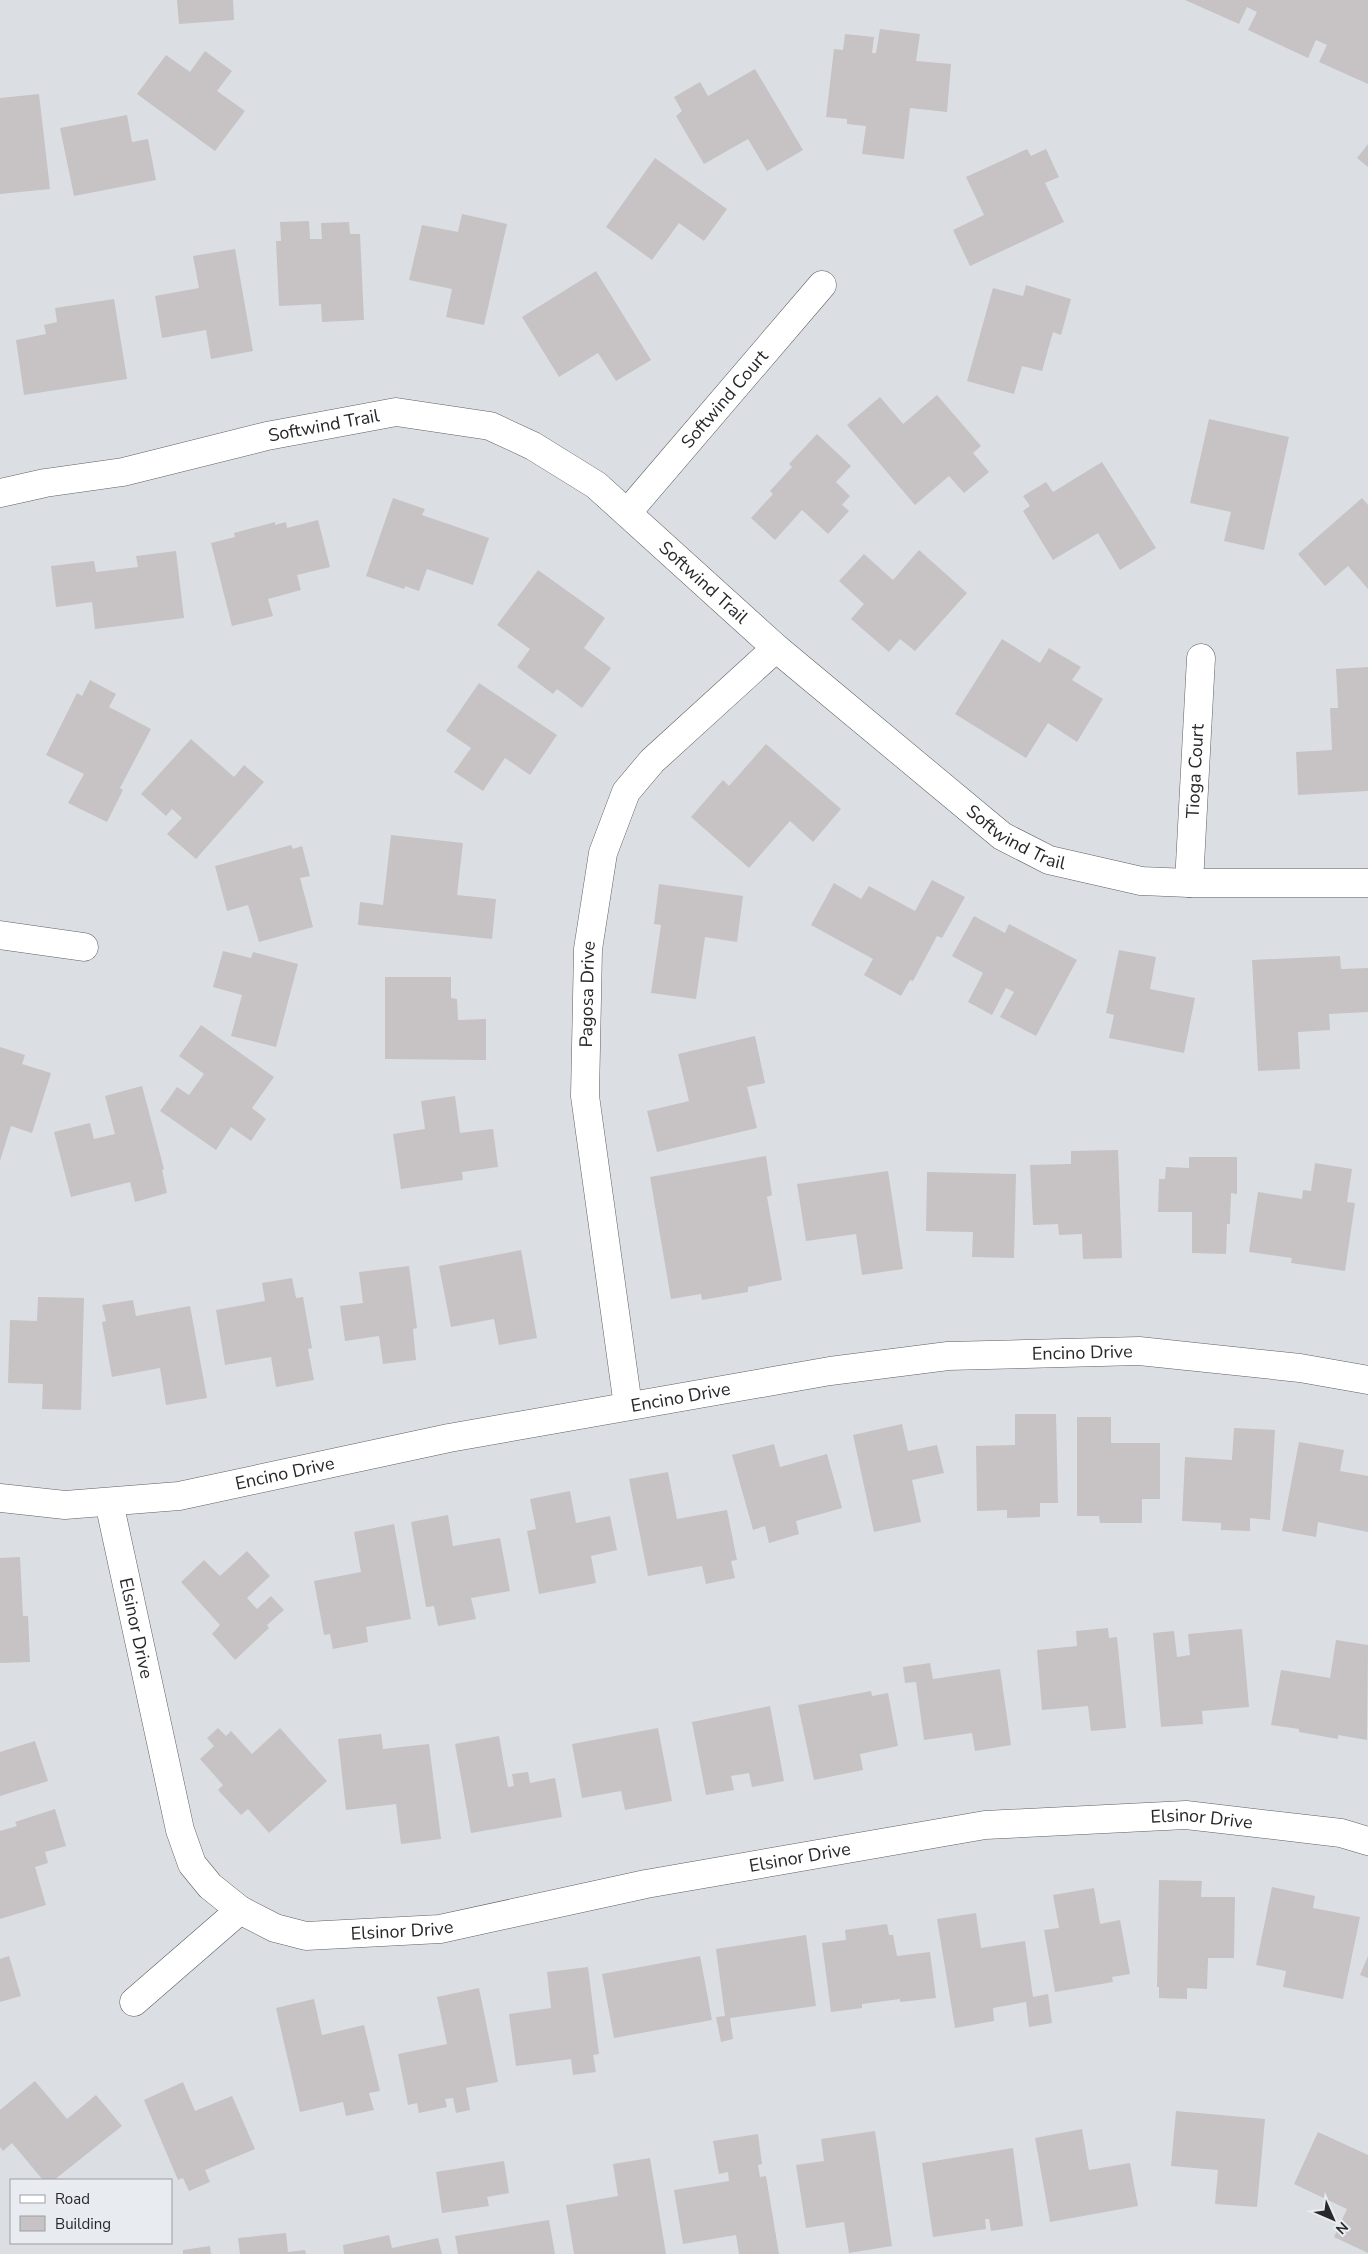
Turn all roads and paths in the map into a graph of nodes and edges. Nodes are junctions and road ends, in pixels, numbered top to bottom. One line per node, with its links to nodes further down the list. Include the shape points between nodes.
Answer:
1 (822, 285): 3 (street, Softwind Court)
2 (0, 493): 3 (street, Softwind Trail, via 123,472 267,436 396,412 490,426 533,446 596,485)
3 (627, 513): 4 (street, Softwind Trail)
4 (776, 648): 6 (street, Softwind Trail, via 1002,836 1049,860 1141,881); 11 (street, Pagosa Drive, via 652,761 626,792 604,854 588,949 585,1096)
5 (1201, 658): 6 (street, Tioga Court)
6 (1189, 883): 7 (street, Softwind Trail)
7 (1368, 883)
8 (0, 935): 9 (street)
9 (84, 947)
10 (1368, 1380): 11 (street, Encino Drive, via 1300,1368 1139,1351 948,1356 830,1371)
11 (628, 1406): 13 (street, Encino Drive, via 449,1438 179,1496)
12 (0, 1498): 13 (street, Encino Drive, via 65,1505)
13 (109, 1502): 15 (street, Elsinor Drive, via 180,1830 192,1864 210,1886)
14 (1368, 1840): 15 (street, Elsinor Drive, via 1186,1815 985,1825 646,1884 440,1929 306,1936 275,1928)
15 (240, 1910): 16 (street)
16 (134, 2002)

